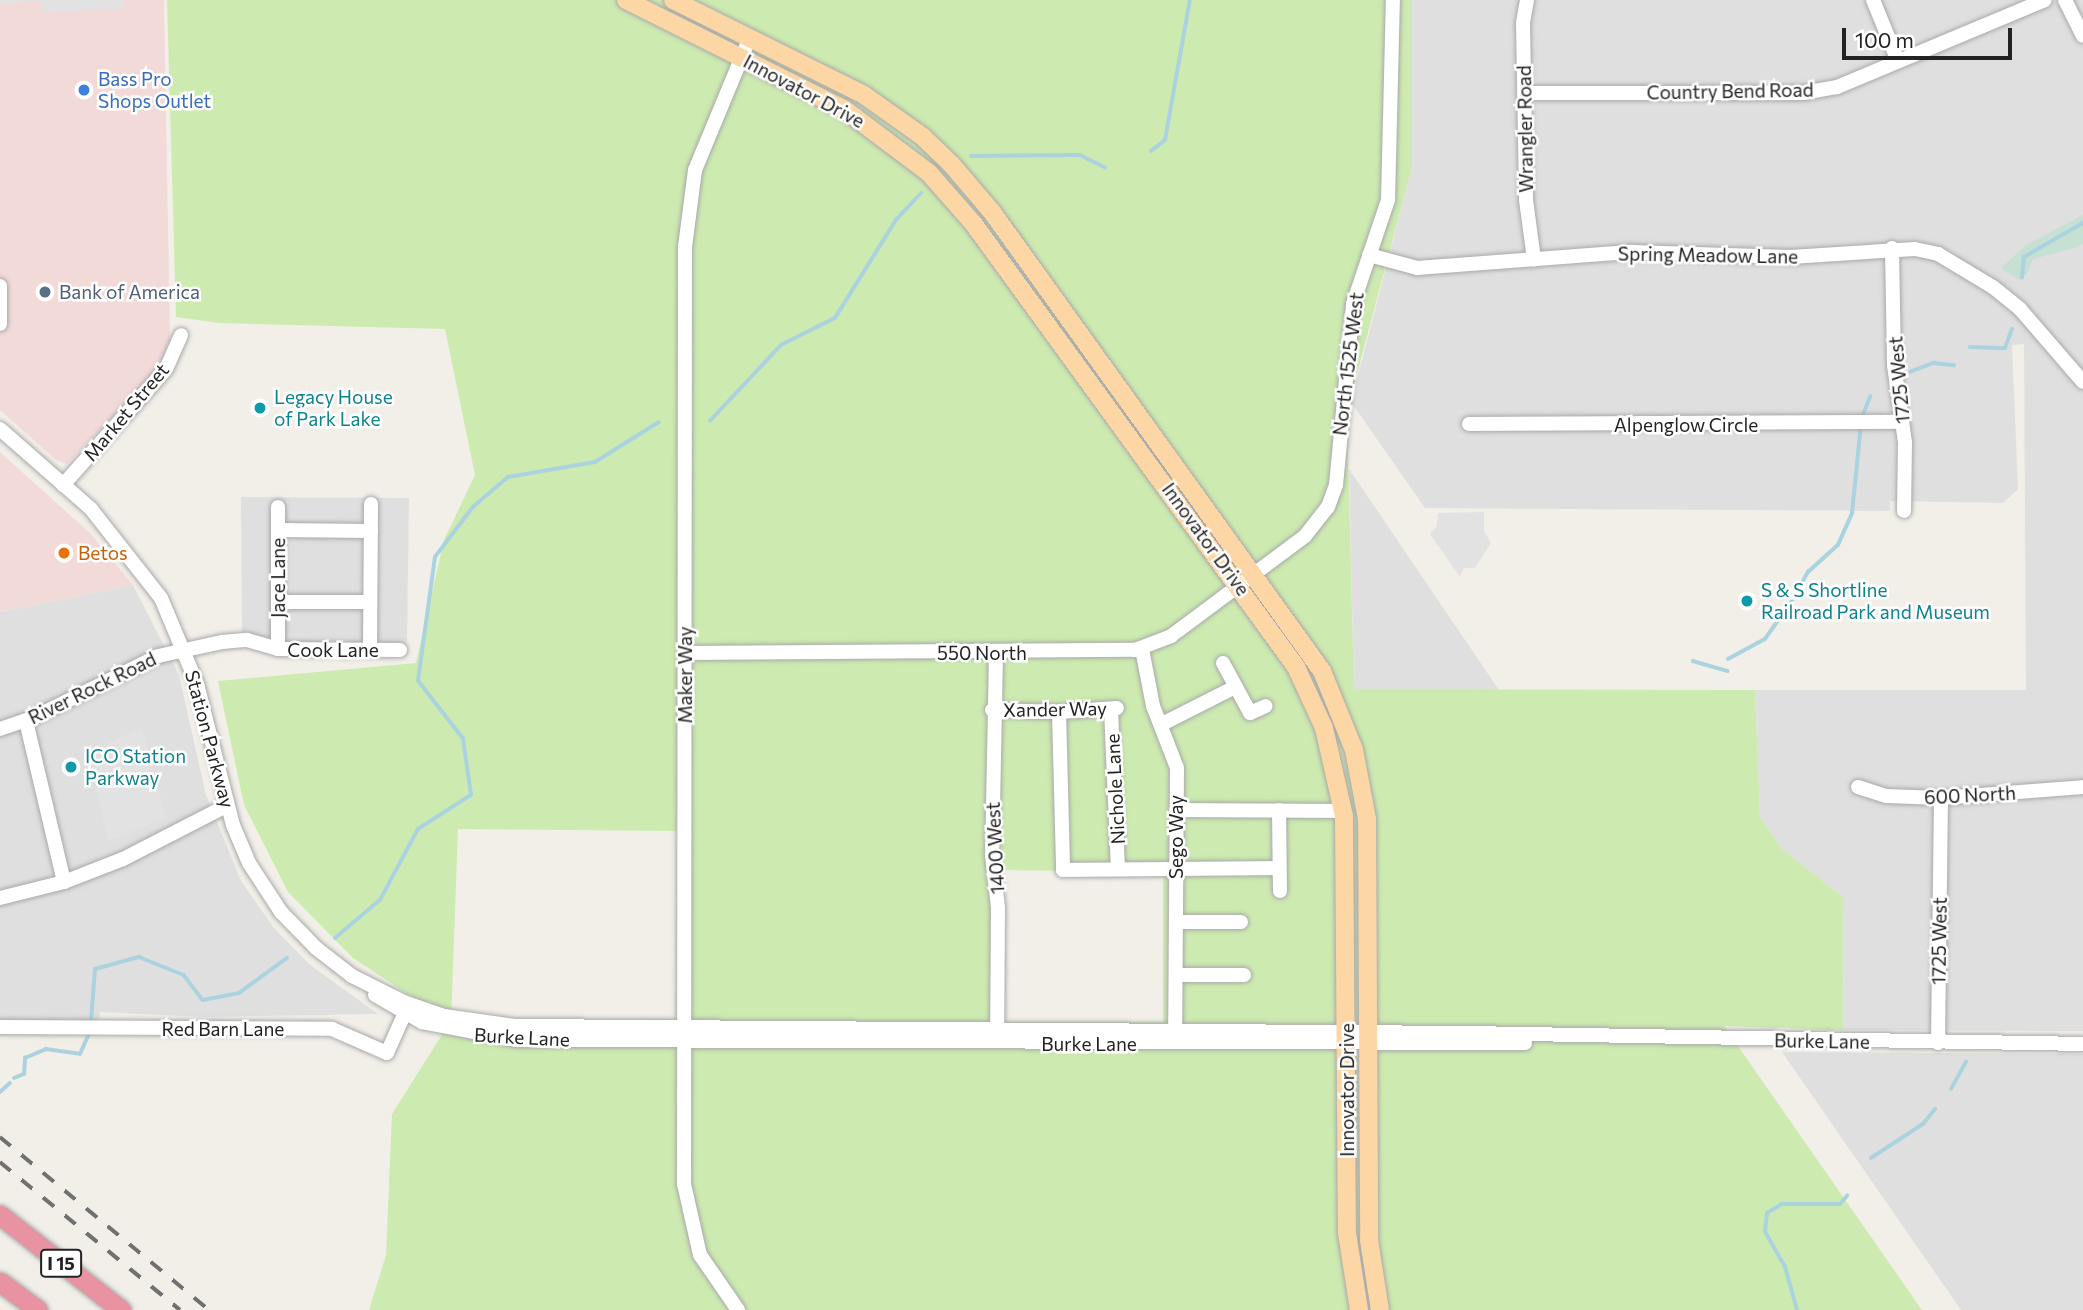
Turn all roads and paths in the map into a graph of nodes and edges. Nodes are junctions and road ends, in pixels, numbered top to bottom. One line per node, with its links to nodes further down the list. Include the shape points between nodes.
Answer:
1 (626, 0): 10 (main road, Innovator Drive)
2 (673, 0): 9 (main road, Innovator Drive)
3 (1393, 0): 14 (street, North 1525 West, via 1390,187)
4 (1527, 0): 12 (street, Wrangler Road)
5 (1873, 0): 11 (street)
6 (2045, 0): 11 (street, Country Bend Road)
7 (2065, 0): 8 (street)
8 (2083, 36)
9 (750, 37): 10 (street, Maker Way); 29 (main road, Innovator Drive, via 873,101 952,165)
10 (741, 58): 30 (main road, Innovator Drive, via 862,121 944,189); 38 (street, Maker Way, via 700,154 686,216)
11 (1898, 61): 12 (street, Country Bend Road, via 1837,87 1803,93)
12 (1524, 93): 15 (street, Wrangler Road, via 1526,200)
13 (1892, 248): 15 (street, Spring Meadow Lane, via 1790,257 1632,252); 19 (street, Spring Meadow Lane, via 1938,254 1993,287 2020,309); 20 (street, 1725 West, via 1894,365)
14 (1369, 255): 15 (street, Spring Meadow Lane, via 1417,268); 29 (street, North 1525 West, via 1353,304 1333,496 1305,536)
15 (1534, 258)
16 (0, 286): 17 (street)
17 (0, 324)
18 (181, 335): 23 (street, Market Street, via 159,377)
19 (2083, 382)
20 (1902, 422): 21 (street, Alpenglow Circle); 26 (street, 1725 West)
21 (1469, 424)
22 (0, 429): 23 (street, Station Parkway)
23 (63, 485): 37 (street, Station Parkway, via 136,562 161,598)
24 (371, 504): 28 (street)
25 (278, 507): 27 (street, Jace Lane)
26 (1904, 512)
27 (278, 530): 28 (street); 31 (street, Jace Lane)
28 (370, 531): 32 (street)
29 (1256, 575): 30 (street, 550 North); 73 (main road, Innovator Drive, via 1322,671 1354,750 1369,839)
30 (1240, 586): 34 (street, 550 North, via 1171,635); 55 (main road, Innovator Drive, via 1305,683 1331,750)
31 (278, 602): 32 (street); 33 (street, Jace Lane)
32 (370, 602): 35 (street)
33 (278, 649): 35 (street, Cook Lane); 37 (street, Cook Lane, via 240,640)
34 (1142, 649): 39 (street, 550 North); 47 (street, Sego Way, via 1153,706)
35 (370, 650): 36 (street, Cook Lane)
36 (400, 650)
37 (185, 651): 46 (street, River Rock Road, via 158,656); 52 (street, Station Parkway, via 203,702)
38 (685, 653): 39 (street, 550 North); 70 (street, Maker Way)
39 (996, 653): 44 (street, 1400 West)
40 (1223, 663): 41 (street)
41 (1236, 687): 42 (street, via 1250,713); 47 (street)
42 (1266, 706)
43 (1114, 708): 45 (street, Xander Way); 57 (street, Nichole Lane)
44 (992, 710): 45 (street, Xander Way); 71 (street, 1400 West)
45 (1059, 712): 57 (street, via 1063,870)
46 (26, 720): 48 (street, River Rock Road); 59 (street)
47 (1162, 724): 53 (street, Sego Way, via 1177,768)
48 (0, 729)
49 (1858, 787): 51 (street, 600 North, via 1886,796)
50 (2083, 787): 51 (street, 600 North)
51 (1941, 798): 74 (street, 1725 West)
52 (226, 806): 59 (street, via 123,859); 66 (street, Station Parkway, via 250,863 281,912 316,948)
53 (1176, 810): 54 (street); 58 (street, Sego Way)
54 (1279, 810): 55 (street); 56 (street)
55 (1344, 811): 72 (main road, Innovator Drive)
56 (1279, 868): 58 (street); 60 (street)
57 (1118, 869): 58 (street)
58 (1176, 869): 62 (street, Sego Way)
59 (64, 882): 61 (street)
60 (1280, 891)
61 (0, 898)
62 (1177, 922): 63 (street); 64 (street, Sego Way)
63 (1241, 922)
64 (1176, 975): 65 (street); 69 (street, Sego Way)
65 (1244, 975)
66 (365, 984): 67 (street, Burke Lane)
67 (406, 1009): 68 (street, Red Barn Lane, via 387,1053 332,1029); 70 (street, Burke Lane, via 499,1025)
68 (0, 1027)
69 (1175, 1031): 71 (street, Burke Lane); 72 (street, Burke Lane)
70 (685, 1034): 71 (street, Burke Lane); 81 (street, Maker Way, via 687,1212 706,1268)
71 (997, 1036): 72 (street, Burke Lane)
72 (1347, 1039): 73 (street, Burke Lane); 82 (main road, Innovator Drive, via 1347,1233)
73 (1369, 1039): 74 (street, Burke Lane, via 1488,1045 1561,1039); 83 (main road, Innovator Drive, via 1370,1257)
74 (1938, 1043): 75 (street, Burke Lane)
75 (2083, 1044)
76 (0, 1215): 80 (highway, I 15)
77 (0, 1282): 79 (highway, I 15)
78 (0, 1288): 79 (highway)
79 (36, 1310)
80 (121, 1310)
81 (738, 1310)
82 (1359, 1310)
83 (1380, 1310)

